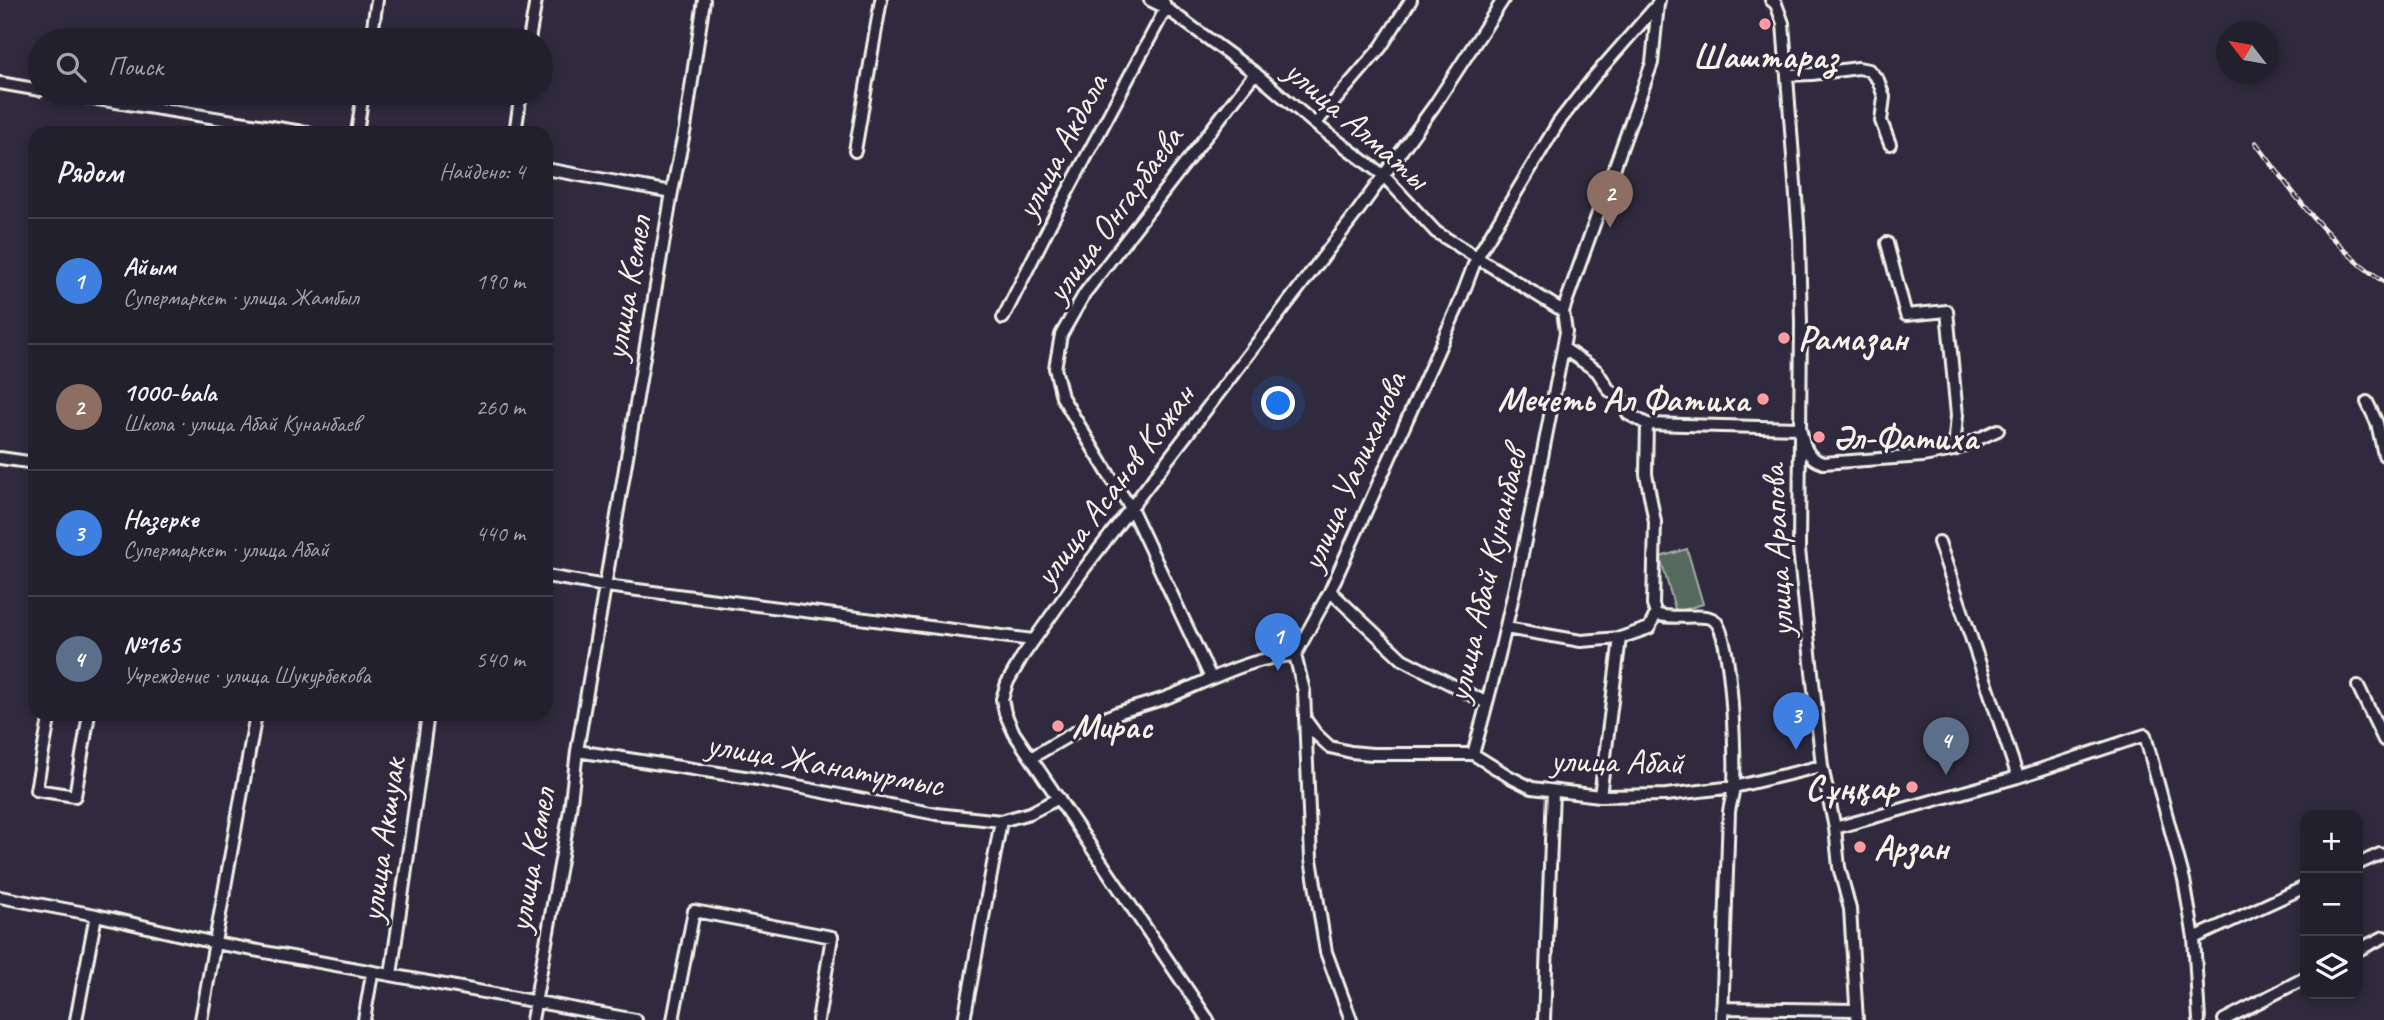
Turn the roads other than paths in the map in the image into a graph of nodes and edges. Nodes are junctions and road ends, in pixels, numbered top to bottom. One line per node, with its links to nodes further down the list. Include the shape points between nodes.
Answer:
1 (377, 0): 11 (street)
2 (536, 0): 12 (street)
3 (704, 0): 28 (street, улица Кемел)
4 (880, 0): 25 (street)
5 (1150, 0): 10 (street, улица Алматы)
6 (1411, 0): 20 (street, via 1381,47)
7 (1503, 0): 27 (street, улица Асанов Кожан)
8 (1772, 0): 14 (street, улица Арапова, via 1783,23)
9 (1659, 2): 30 (street, улица Уалиханова, via 1559,123); 31 (street, улица Абай Кунанбаев, via 1652,63)
10 (1164, 4): 13 (street, улица Алматы); 32 (street, улица Акдала)
11 (373, 28)
12 (531, 28)
13 (1255, 73): 20 (street, улица Алматы); 42 (street, улица Онгарбаева, via 1085,293 1061,335 1055,368 1062,397)
14 (1787, 75): 24 (street, via 1869,70 1884,97 1881,121); 36 (street, улица Арапова, via 1799,237)
15 (0, 83): 16 (street)
16 (28, 88)
17 (135, 105): 21 (street)
18 (361, 105): 22 (street)
19 (519, 105): 23 (street)
20 (1315, 124): 27 (street, улица Алматы)
21 (265, 126)
22 (358, 126)
23 (515, 126)
24 (1890, 144)
25 (855, 151)
26 (553, 170): 28 (street)
27 (1383, 175): 30 (street, улица Алматы, via 1436,232); 42 (street, улица Асанов Кожан)
28 (672, 192): 45 (street, улица Кемел)
29 (1887, 243): 38 (street, via 1906,316 1947,311 1957,415)
30 (1476, 259): 31 (street, улица Алматы); 46 (street, улица Уалиханова)
31 (1563, 312): 33 (street, улица Абай Кунанбаев)
32 (1003, 318)
33 (1563, 348): 35 (street, via 1597,371 1625,403 1628,414); 48 (street, улица Абай Кунанбаев)
34 (2367, 402): 39 (street)
35 (1647, 424): 36 (street); 47 (street)
36 (1800, 428): 38 (street, via 1806,452 1823,463 1889,460); 64 (street, улица Арапова, via 1799,549)
37 (1997, 430): 38 (street)
38 (1954, 450)
39 (2384, 455)
40 (0, 458): 41 (street)
41 (28, 462)
42 (1131, 508): 50 (street, улица Асанов Кожан); 52 (street, улица Онгарбаева)
43 (1939, 542): 65 (street)
44 (553, 577): 45 (street)
45 (606, 586): 50 (street); 61 (street, улица Кемел)
46 (1330, 591): 51 (street, улица Уалиханова); 54 (street, via 1402,659)
47 (1656, 614): 49 (street, via 1649,628); 66 (street, via 1668,619 1712,617 1718,624 1730,674)
48 (1506, 628): 49 (street, via 1581,641); 54 (street, улица Абай Кунанбаев)
49 (1620, 638): 68 (street)
50 (1033, 640): 63 (street, улица Асанов Кожан, via 1002,699 1004,713)
51 (1296, 655): 52 (street, via 1273,656); 55 (street)
52 (1211, 678): 63 (street, via 1115,714)
53 (2358, 686): 60 (street)
54 (1488, 702): 62 (street, улица Абай Кунанбаев)
55 (1305, 718): 62 (street, via 1330,747 1351,752); 96 (street, via 1311,859 1326,952)
56 (49, 721): 57 (street, via 36,790 75,796)
57 (88, 721)
58 (255, 721): 79 (street)
59 (427, 721): 82 (street, улица Акшуак)
60 (2384, 740)
61 (577, 751): 70 (street, улица Жанатурмыс, via 757,779 936,814); 84 (street, улица Кемел)
62 (1473, 754): 67 (street, улица Абай, via 1521,783)
63 (1031, 758): 69 (street, улица Асанов Кожан)
64 (1822, 766): 66 (street, улица Абай); 71 (street, улица Арапова)
65 (2018, 777): 71 (street); 78 (street, via 2145,735 2184,880)
66 (1734, 787): 68 (street, улица Абай); 85 (street, via 1728,813)
67 (1553, 791): 68 (street, улица Абай); 97 (street)
68 (1600, 796)
69 (1059, 798): 70 (street, улица Жанатурмыс); 95 (street, улица Асанов Кожан)
70 (1001, 821): 94 (street)
71 (1835, 828): 86 (street, улица Арапова, via 1850,909)
72 (2380, 854): 73 (street)
73 (2363, 862)
74 (2300, 889): 78 (street)
75 (0, 897): 76 (street)
76 (96, 915): 79 (street); 87 (street)
77 (2384, 937): 80 (street)
78 (2194, 938): 98 (street)
79 (215, 943): 81 (street); 88 (street)
80 (2363, 948)
81 (372, 974): 82 (street); 89 (street)
82 (391, 975): 84 (street)
83 (2300, 981): 99 (street)
84 (535, 1002): 90 (street, улица Кемел); 91 (street)
85 (1722, 1014): 86 (street)
86 (1857, 1015)
87 (76, 1020)
88 (201, 1020)
89 (364, 1020)
90 (532, 1020)
91 (636, 1020)
92 (673, 1020): 93 (street, via 694,911 832,937)
93 (818, 1020)
94 (964, 1020)
95 (1208, 1020)
96 (1351, 1020)
97 (1544, 1020)
98 (2199, 1020)
99 (2224, 1020)

